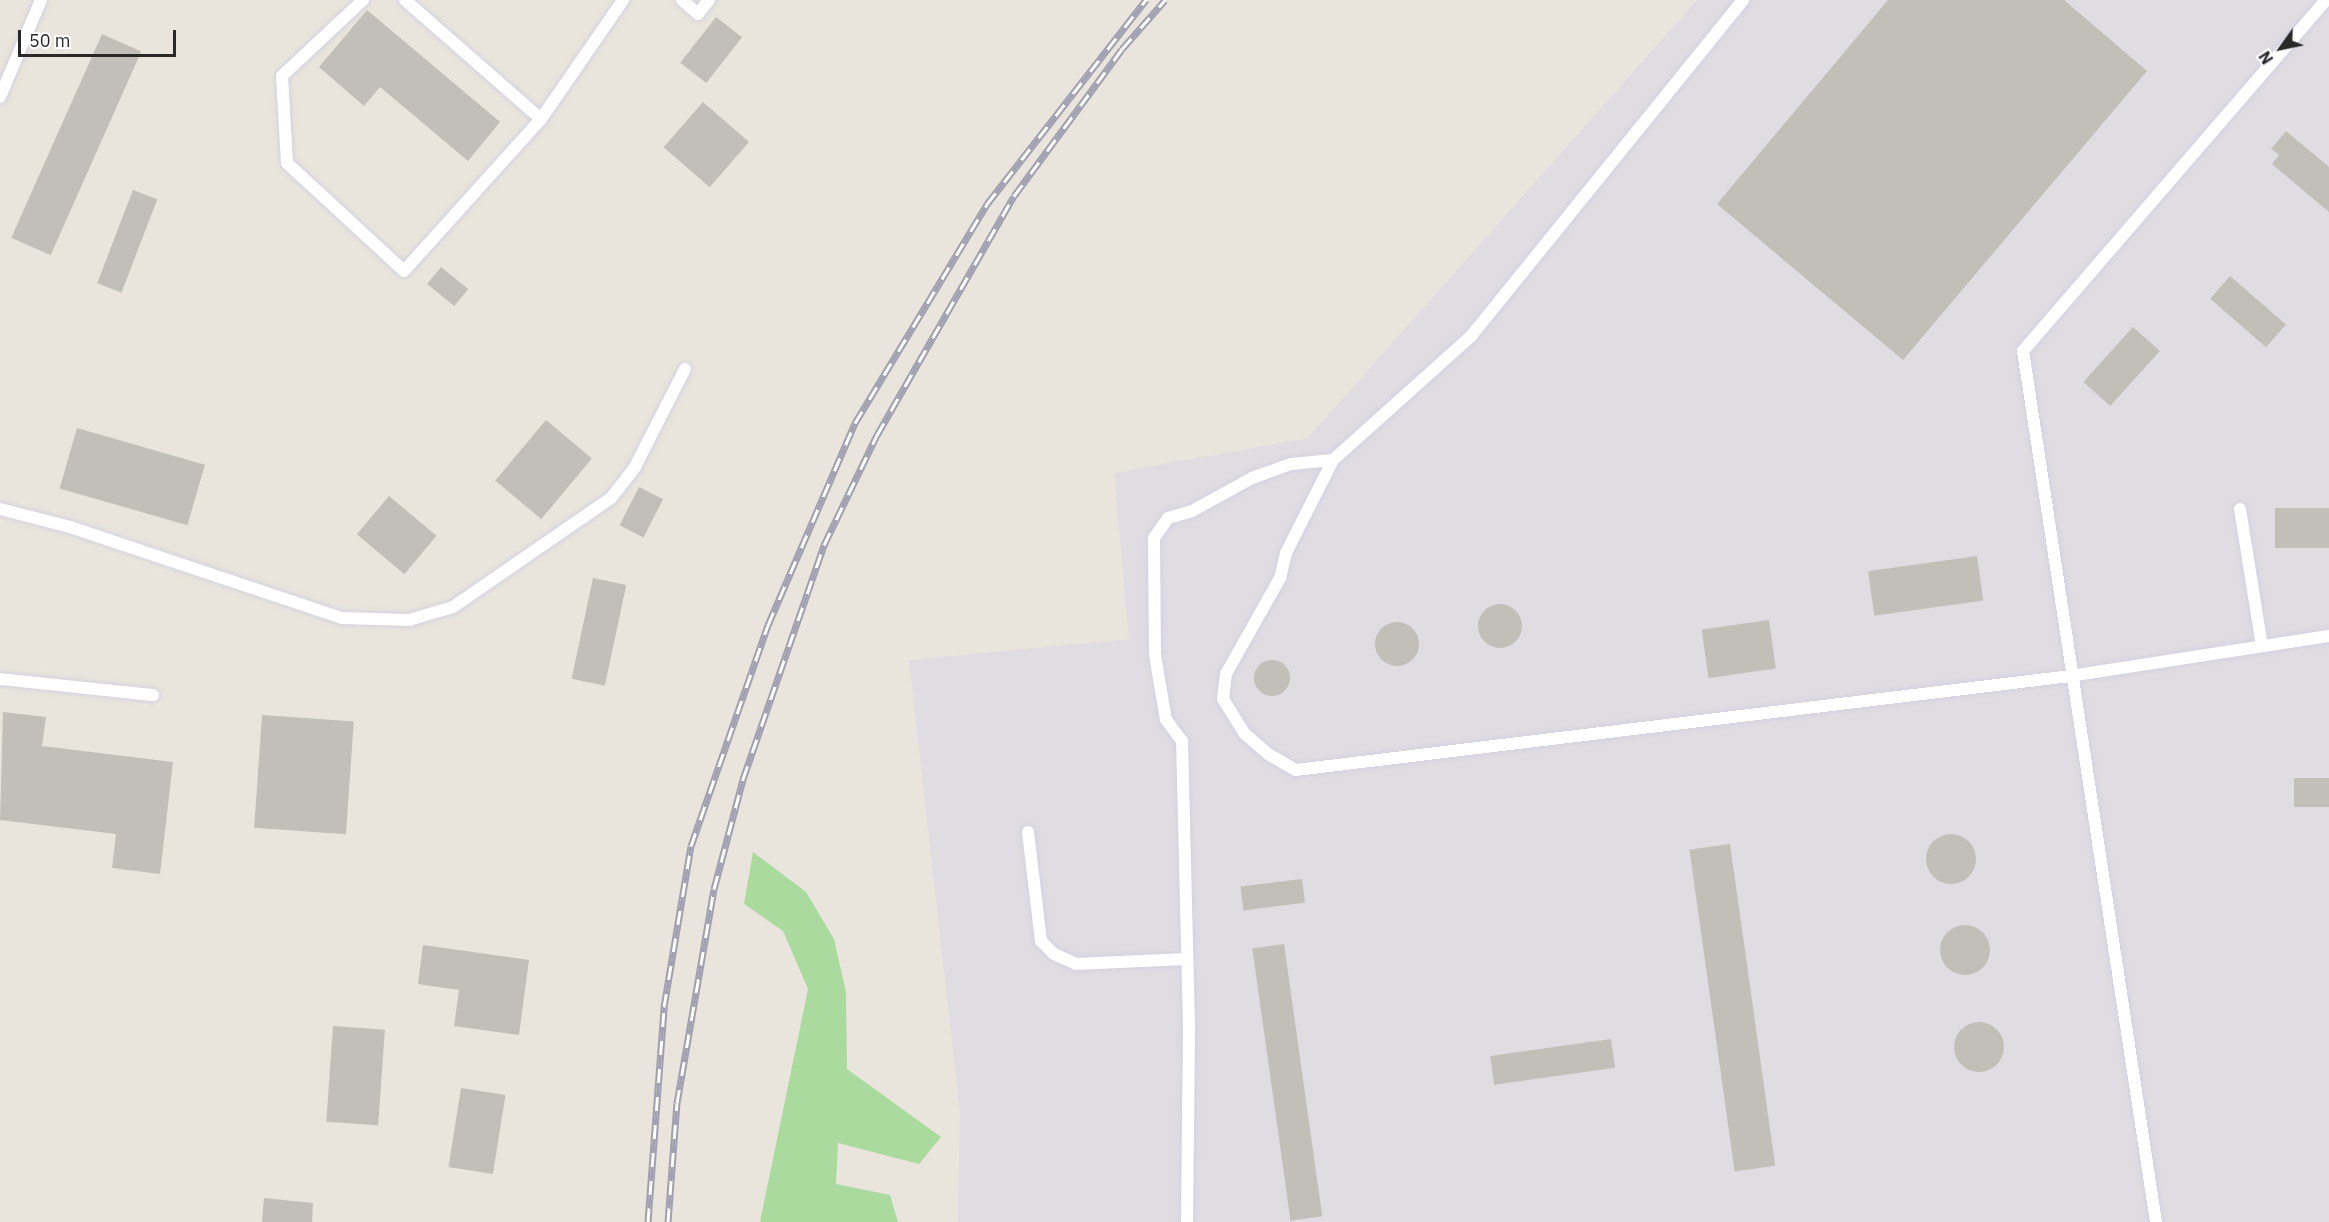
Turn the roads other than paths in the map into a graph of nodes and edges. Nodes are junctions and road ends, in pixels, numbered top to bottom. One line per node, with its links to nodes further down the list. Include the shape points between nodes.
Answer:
1 (41, 0): 9 (lane)
2 (363, 0): 10 (lane, via 282,76 287,163 404,271)
3 (405, 0): 10 (lane)
4 (624, 0): 10 (lane)
5 (682, 0): 6 (lane, via 698,14)
6 (710, 0)
7 (1743, 0): 12 (lane, via 1471,336)
8 (2326, 0): 17 (lane, via 2024,351)
9 (0, 97)
10 (541, 119)
11 (685, 369): 13 (lane, via 635,466 611,498 453,607 409,620 342,618 70,527)
12 (1333, 460): 17 (lane, via 1286,553 1280,578 1226,674 1223,699 1244,733 1268,754 1296,770); 21 (lane, via 1291,464 1251,478 1192,511 1168,518 1154,538 1155,655 1166,720 1182,741)
13 (0, 509)
14 (2240, 509): 16 (lane)
15 (2329, 636): 16 (lane)
16 (2262, 646): 17 (lane)
17 (2070, 676): 23 (lane)
18 (0, 679): 19 (lane)
19 (153, 695)
20 (1028, 832): 21 (lane, via 1041,941 1054,954 1076,964)
21 (1185, 959): 22 (lane, via 1189,1026)
22 (1187, 1222)
23 (2156, 1222)

